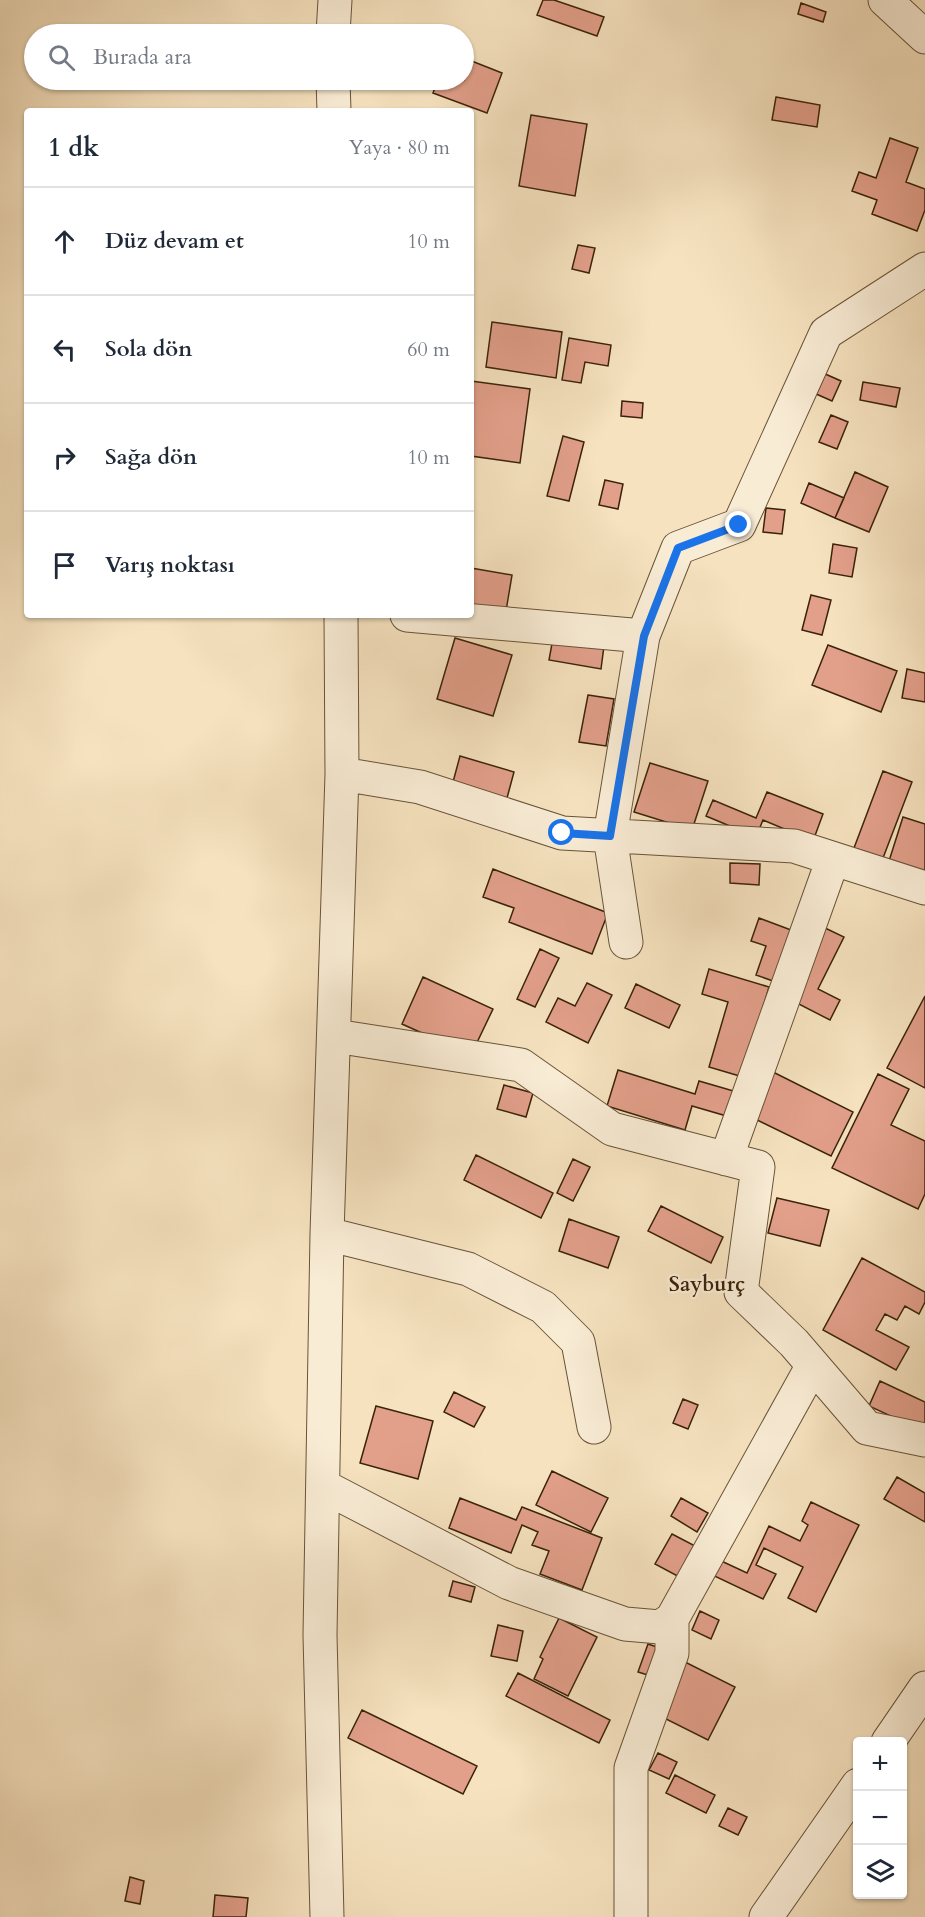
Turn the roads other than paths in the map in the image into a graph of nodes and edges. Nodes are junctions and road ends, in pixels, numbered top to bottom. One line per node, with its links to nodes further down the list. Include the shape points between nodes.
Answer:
1 (335, 0): 3 (street)
2 (885, 0): 4 (street)
3 (334, 24)
4 (925, 36)
5 (333, 90): 6 (street)
6 (334, 108)
7 (925, 269): 10 (street, via 826,333 739,525 678,548)
8 (341, 618): 11 (street)
9 (441, 618): 10 (street)
10 (644, 636): 12 (street)
11 (342, 774): 12 (street, via 420,787 562,833); 16 (street)
12 (610, 836): 13 (street, via 794,846); 15 (street)
13 (833, 859): 14 (street); 17 (street)
14 (925, 888)
15 (626, 942)
16 (335, 1036): 17 (street, via 521,1065 612,1129); 18 (street)
17 (726, 1159): 19 (street, via 758,1167 741,1292)
18 (327, 1234): 20 (street, via 468,1269 543,1308 578,1342); 22 (street)
19 (813, 1365): 21 (street, via 867,1428); 23 (street)
20 (594, 1427)
21 (925, 1440)
22 (323, 1486): 23 (street, via 509,1583 625,1624 660,1627); 27 (street, via 320,1635)
23 (672, 1619): 28 (street, via 672,1653 631,1768)
24 (925, 1688): 25 (street)
25 (891, 1737)
26 (854, 1791): 29 (street)
27 (327, 1917)
28 (631, 1917)
29 (766, 1917)

